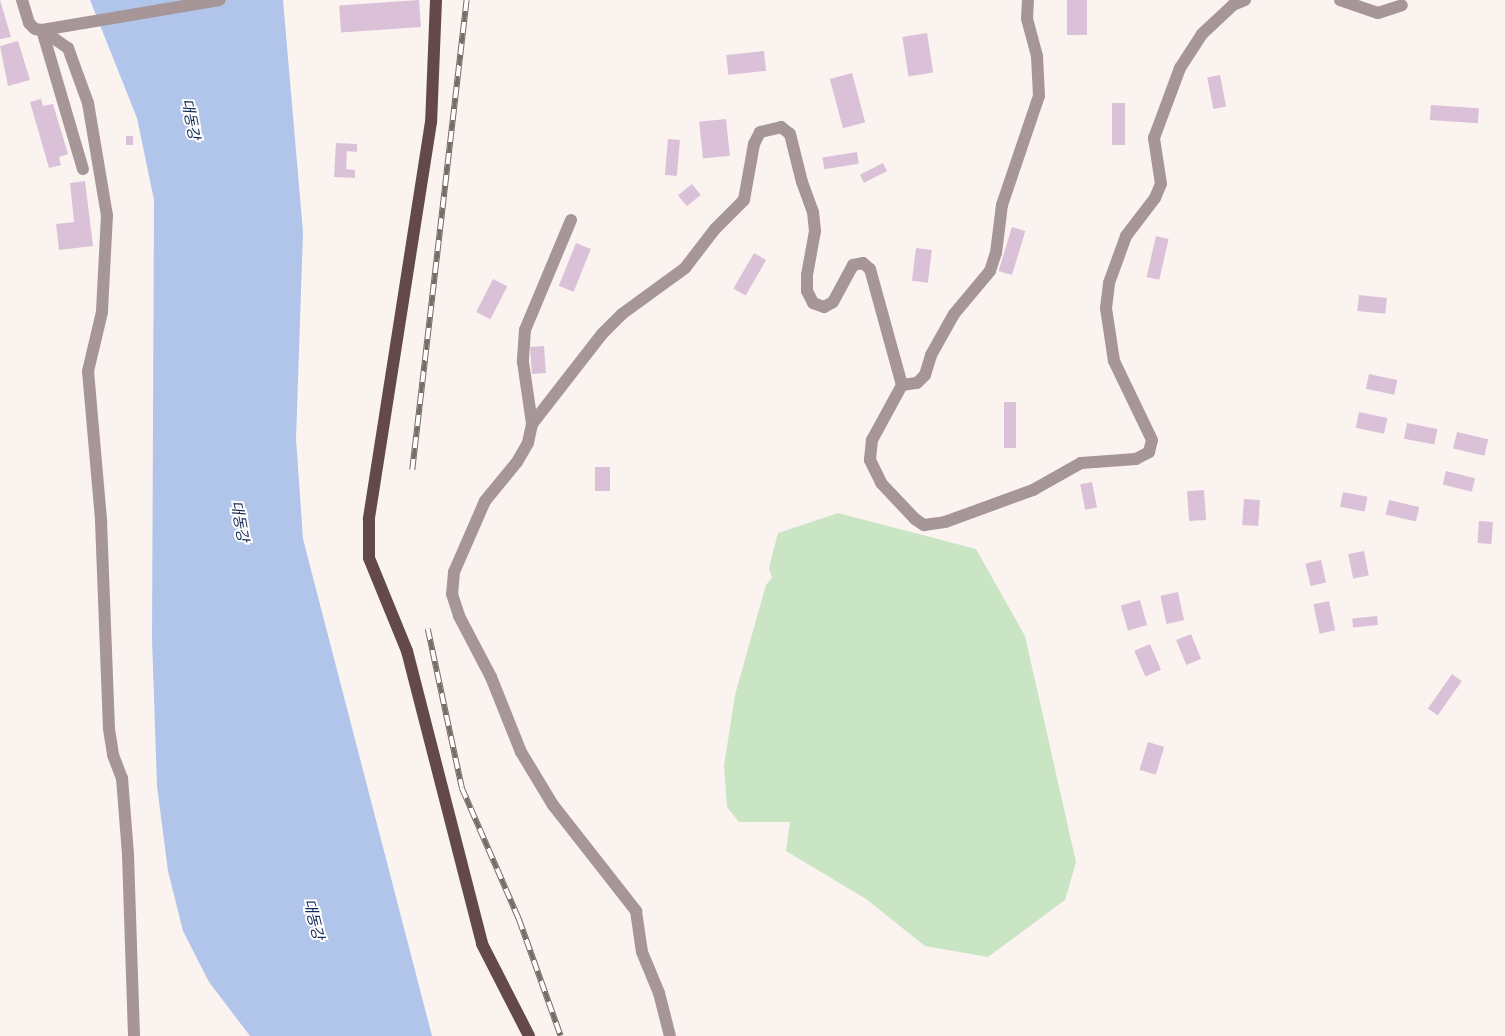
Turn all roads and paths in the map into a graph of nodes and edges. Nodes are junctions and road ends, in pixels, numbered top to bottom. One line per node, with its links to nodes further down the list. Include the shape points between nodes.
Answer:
1 (22, 0): 8 (street, via 29,23 35,29)
2 (219, 0): 8 (street)
3 (436, 0): 14 (main road, via 431,122 369,519 369,558 407,651 482,944)
4 (1028, 0): 11 (street, via 1028,19 1037,56 1039,96 1002,205 996,253 990,271 954,314 931,355 925,375 917,382)
5 (1244, 0): 11 (street, via 1233,5 1202,34 1180,68 1154,138 1161,184 1155,198 1126,236 1109,283 1106,308 1112,353 1124,387 1152,440 1150,452 1136,459 1081,463 1033,490 945,522 924,525 881,483 872,470 870,460 872,440)
6 (1340, 0): 7 (street, via 1378,13)
7 (1402, 4)
8 (46, 29): 9 (street); 13 (street, via 68,48 88,103 107,214 102,312 88,371 101,521 109,730 113,755 122,778 128,855)
9 (83, 169)
10 (571, 220): 12 (street, via 525,330 524,362)
11 (902, 385): 12 (street, via 870,269 863,263 853,265 833,302 824,307 813,303 808,291 808,275 815,231 813,212 790,134 781,127 771,127 760,132 754,144 744,200 714,229 685,268 622,314 602,334)
12 (532, 424): 15 (street, via 528,443 517,462 485,501 454,572 452,594 458,616 491,678 521,752 553,805 636,911 642,952 659,993)
13 (134, 1036)
14 (529, 1036)
15 (670, 1036)

